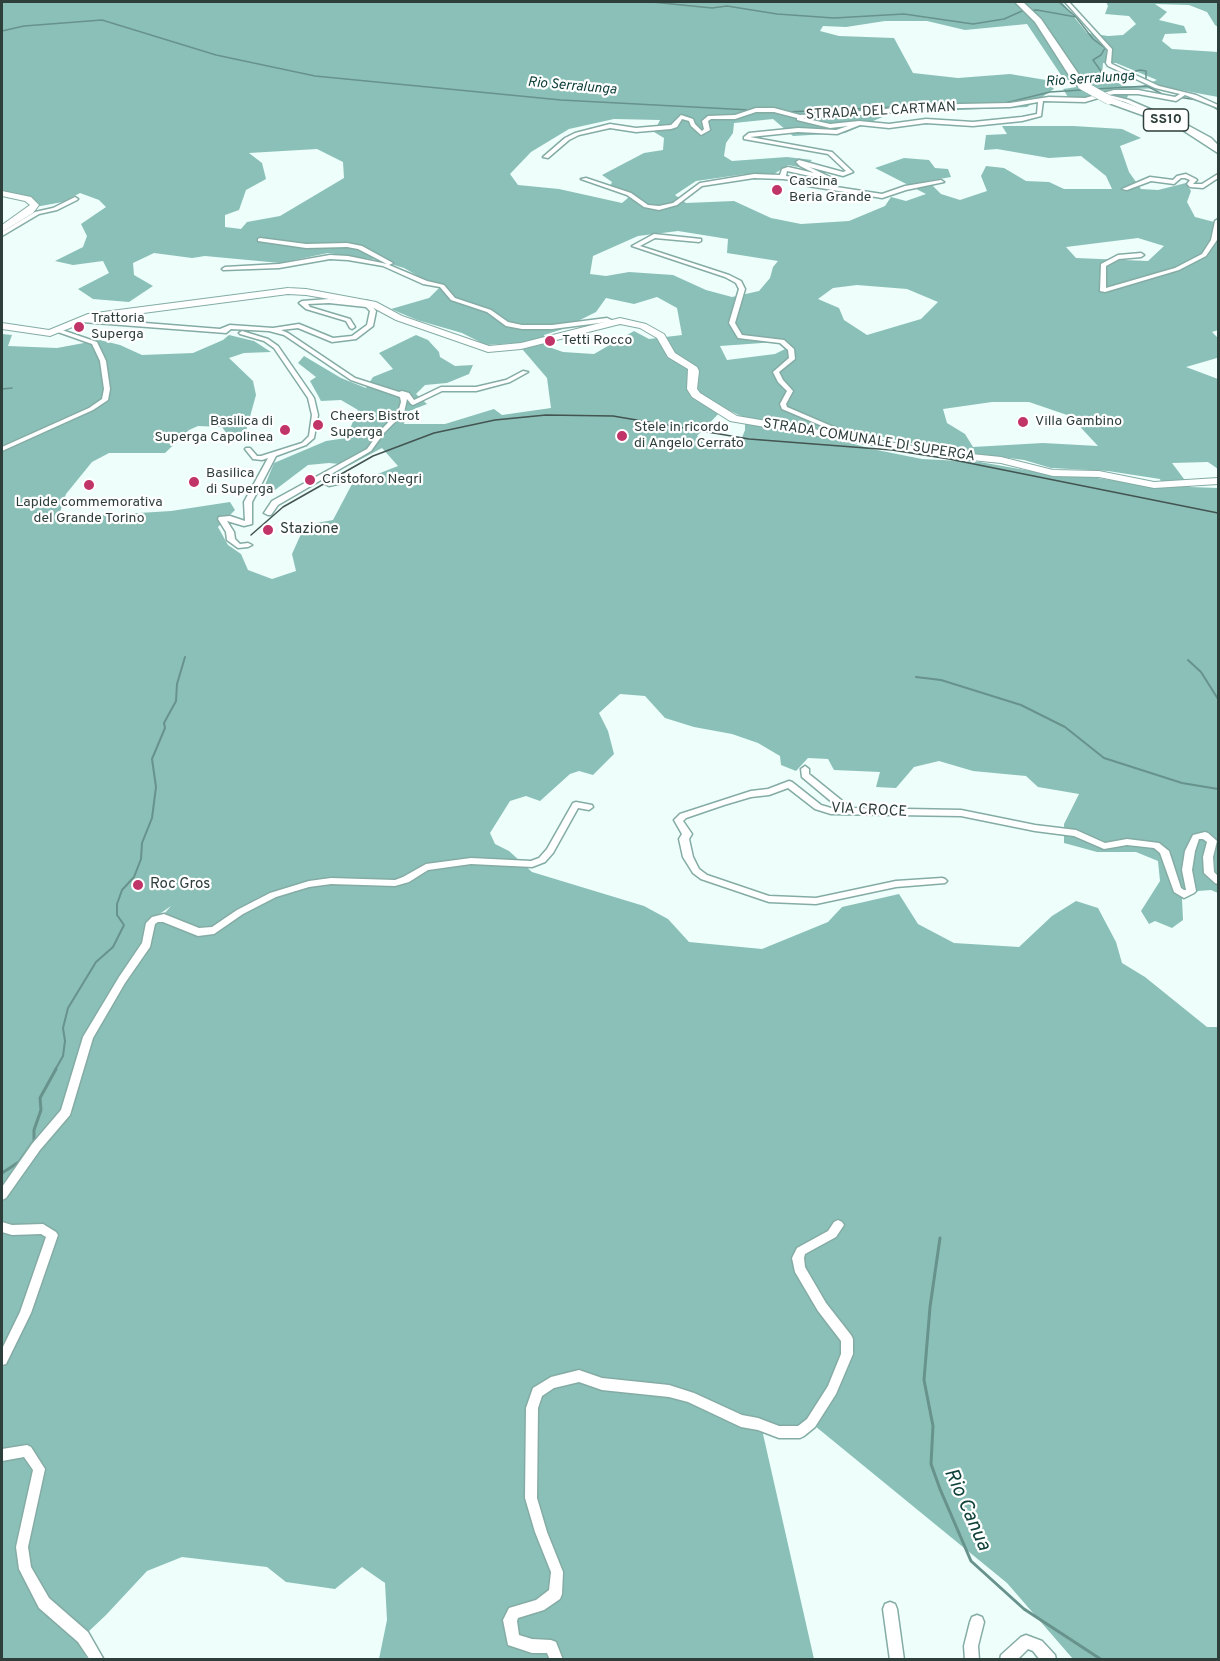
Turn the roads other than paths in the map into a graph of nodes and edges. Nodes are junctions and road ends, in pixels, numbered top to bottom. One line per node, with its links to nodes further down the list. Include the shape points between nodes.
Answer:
1 (1067, 2): 3 (street, STRADA DEL CARTMAN, via 1110,50 1108,63)
2 (1020, 3): 4 (main road, SS10, bridge, via 1033,15 1082,85)
3 (1182, 96): 4 (street, STRADA DEL CARTMAN, via 1131,92); 6 (street, STRADA DEL CARTMAN)
4 (1106, 98): 5 (street, STRADA DEL CARTMAN); 9 (main road, SS10, via 1193,131)
5 (1041, 99): 7 (street, STRADA DEL CARTMAN, via 1010,105 912,107); 8 (street, STRADA DEL CARTMAN, via 1038,115 1022,119 973,124)
6 (1218, 107)
7 (800, 117): 8 (street, via 830,126); 10 (street, STRADA DEL CARTMAN, via 770,110 710,117 705,121 707,129 701,133 685,117 679,117 671,127 636,130 610,126 571,136)
8 (859, 123): 12 (street, via 837,132 798,130 746,136 830,153 849,172 843,174 799,162 828,178 788,169)
9 (1218, 150)
10 (546, 157)
11 (1218, 176): 15 (street, via 1203,186 1192,186 1194,180 1186,176 1174,182 1150,179)
12 (783, 177): 13 (street, via 754,176 700,185 675,204 659,208); 14 (street, via 882,196)
13 (584, 179)
14 (941, 182)
15 (1125, 189)
16 (2, 194): 19 (street, via 28,199 35,205)
17 (75, 199): 20 (street, via 37,213)
18 (1218, 221): 23 (street, via 1214,240 1204,255 1177,269 1103,291 1103,265 1118,256)
19 (2, 229)
20 (2, 234)
21 (260, 240): 25 (street, via 360,247 389,262)
22 (699, 240): 36 (street, via 654,236 635,246 736,279 742,289 732,323 740,337 782,341 791,349 792,359 776,375 790,391 784,408)
23 (1141, 255)
24 (225, 269): 25 (street, via 279,266 330,257 385,265)
25 (399, 273): 28 (street, via 442,286 453,299 489,311 506,324 542,327)
26 (366, 304): 27 (street, STRADA COMUNALE DI SUPERGA, via 288,291); 28 (street, STRADA COMUNALE DI SUPERGA, via 488,349 521,346); 30 (street, via 302,303 348,320); 31 (street, via 373,311 370,326 354,338 332,340 299,326)
27 (82, 320): 32 (street, STRADA COMUNALE DI SUPERGA); 33 (street)
28 (613, 322): 36 (street, STRADA COMUNALE DI SUPERGA, via 634,323 661,336 672,355 692,367 692,389 696,395 734,419)
29 (2, 326): 32 (street, via 44,333)
30 (352, 327)
31 (270, 329): 33 (street); 35 (street, via 286,334 353,379)
32 (57, 330): 37 (street, via 95,343 103,361 105,400)
33 (222, 330): 39 (street, via 266,340 276,347 311,398 315,415 312,437)
34 (525, 372): 35 (street, via 476,389 441,389 413,403 407,394)
35 (400, 393): 40 (street, via 404,402 401,413 369,450)
36 (862, 440): 42 (street, STRADA COMUNALE DI SUPERGA, via 1001,460 1053,473 1099,474 1148,484)
37 (2, 449)
38 (248, 449): 39 (street, via 255,458)
39 (272, 459): 44 (street, via 248,502 249,522 222,519 234,543)
40 (334, 469): 41 (street, via 339,471 327,483); 43 (street, via 275,503)
41 (348, 479)
42 (1218, 481)
43 (268, 513)
44 (248, 545)
45 (805, 770): 47 (street, via 805,775)
46 (589, 807): 50 (street, via 576,805 550,851 532,864 471,861 426,867 395,883 309,884 273,895 214,930 198,932 164,918 155,919 147,944 88,1037 66,1112)
47 (850, 812): 48 (street, VIA CROCE, via 818,807 796,788 785,784 678,820 687,834 684,839 688,857 696,871 769,899 816,901 896,884); 49 (street, VIA CROCE, via 961,813 1076,833 1104,846 1127,842 1156,845 1162,847 1177,890 1184,895 1191,891 1187,870 1190,851 1196,837 1205,836 1212,841 1209,873)
48 (942, 881)
49 (1218, 881)
50 (2, 1195)
51 (838, 1226): 58 (street, via 832,1234 801,1251 798,1258 799,1268 822,1307 847,1339 847,1354 832,1390 811,1423 800,1432 779,1432 741,1421 669,1391 602,1384 583,1377 551,1383 537,1392 532,1408 531,1498 557,1572 555,1594 514,1613 510,1620 513,1640 551,1647)
52 (2, 1227): 53 (street, via 43,1229 52,1235 25,1313)
53 (2, 1360)
54 (2, 1455): 57 (street, via 27,1452 39,1469 22,1546 25,1569 44,1603 83,1637)
55 (890, 1609): 59 (street)
56 (977, 1622): 60 (street)
57 (98, 1659)
58 (557, 1659)
59 (897, 1659)
60 (972, 1659)
61 (1006, 1659): 62 (street, via 1026,1642 1037,1646)
62 (1050, 1659)

